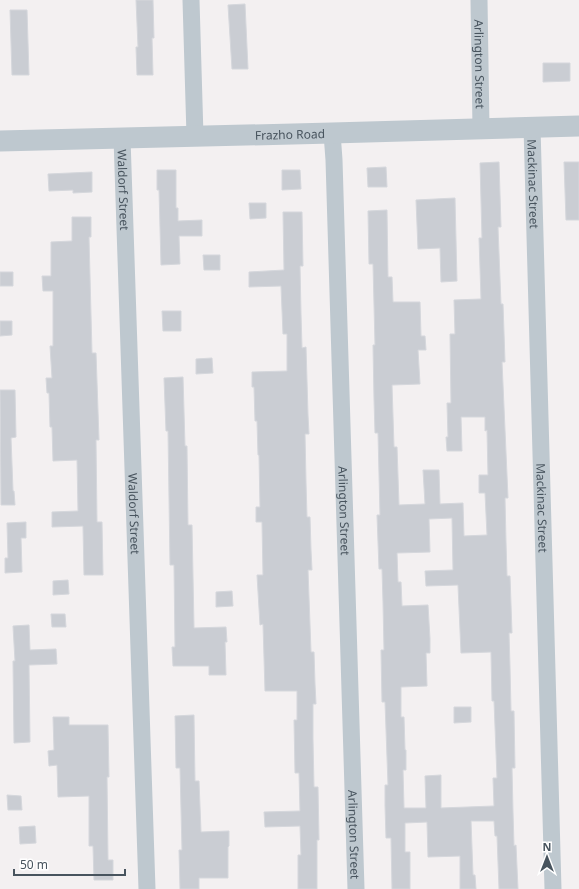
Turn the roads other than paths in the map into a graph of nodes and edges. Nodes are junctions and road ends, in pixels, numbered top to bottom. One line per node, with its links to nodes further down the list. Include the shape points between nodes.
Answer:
1 (191, 0): 7 (street)
2 (479, 0): 5 (street, Arlington Street)
3 (579, 126): 4 (street, Frazho Road)
4 (532, 127): 5 (street, Frazho Road); 12 (street, Mackinac Street)
5 (481, 128): 6 (street, Frazho Road)
6 (332, 134): 7 (street, Frazho Road); 11 (street, Arlington Street)
7 (195, 136): 8 (street, Frazho Road)
8 (122, 138): 9 (street, Frazho Road); 10 (street, Waldorf Street)
9 (0, 141)
10 (147, 889)
11 (356, 889)
12 (553, 889)

